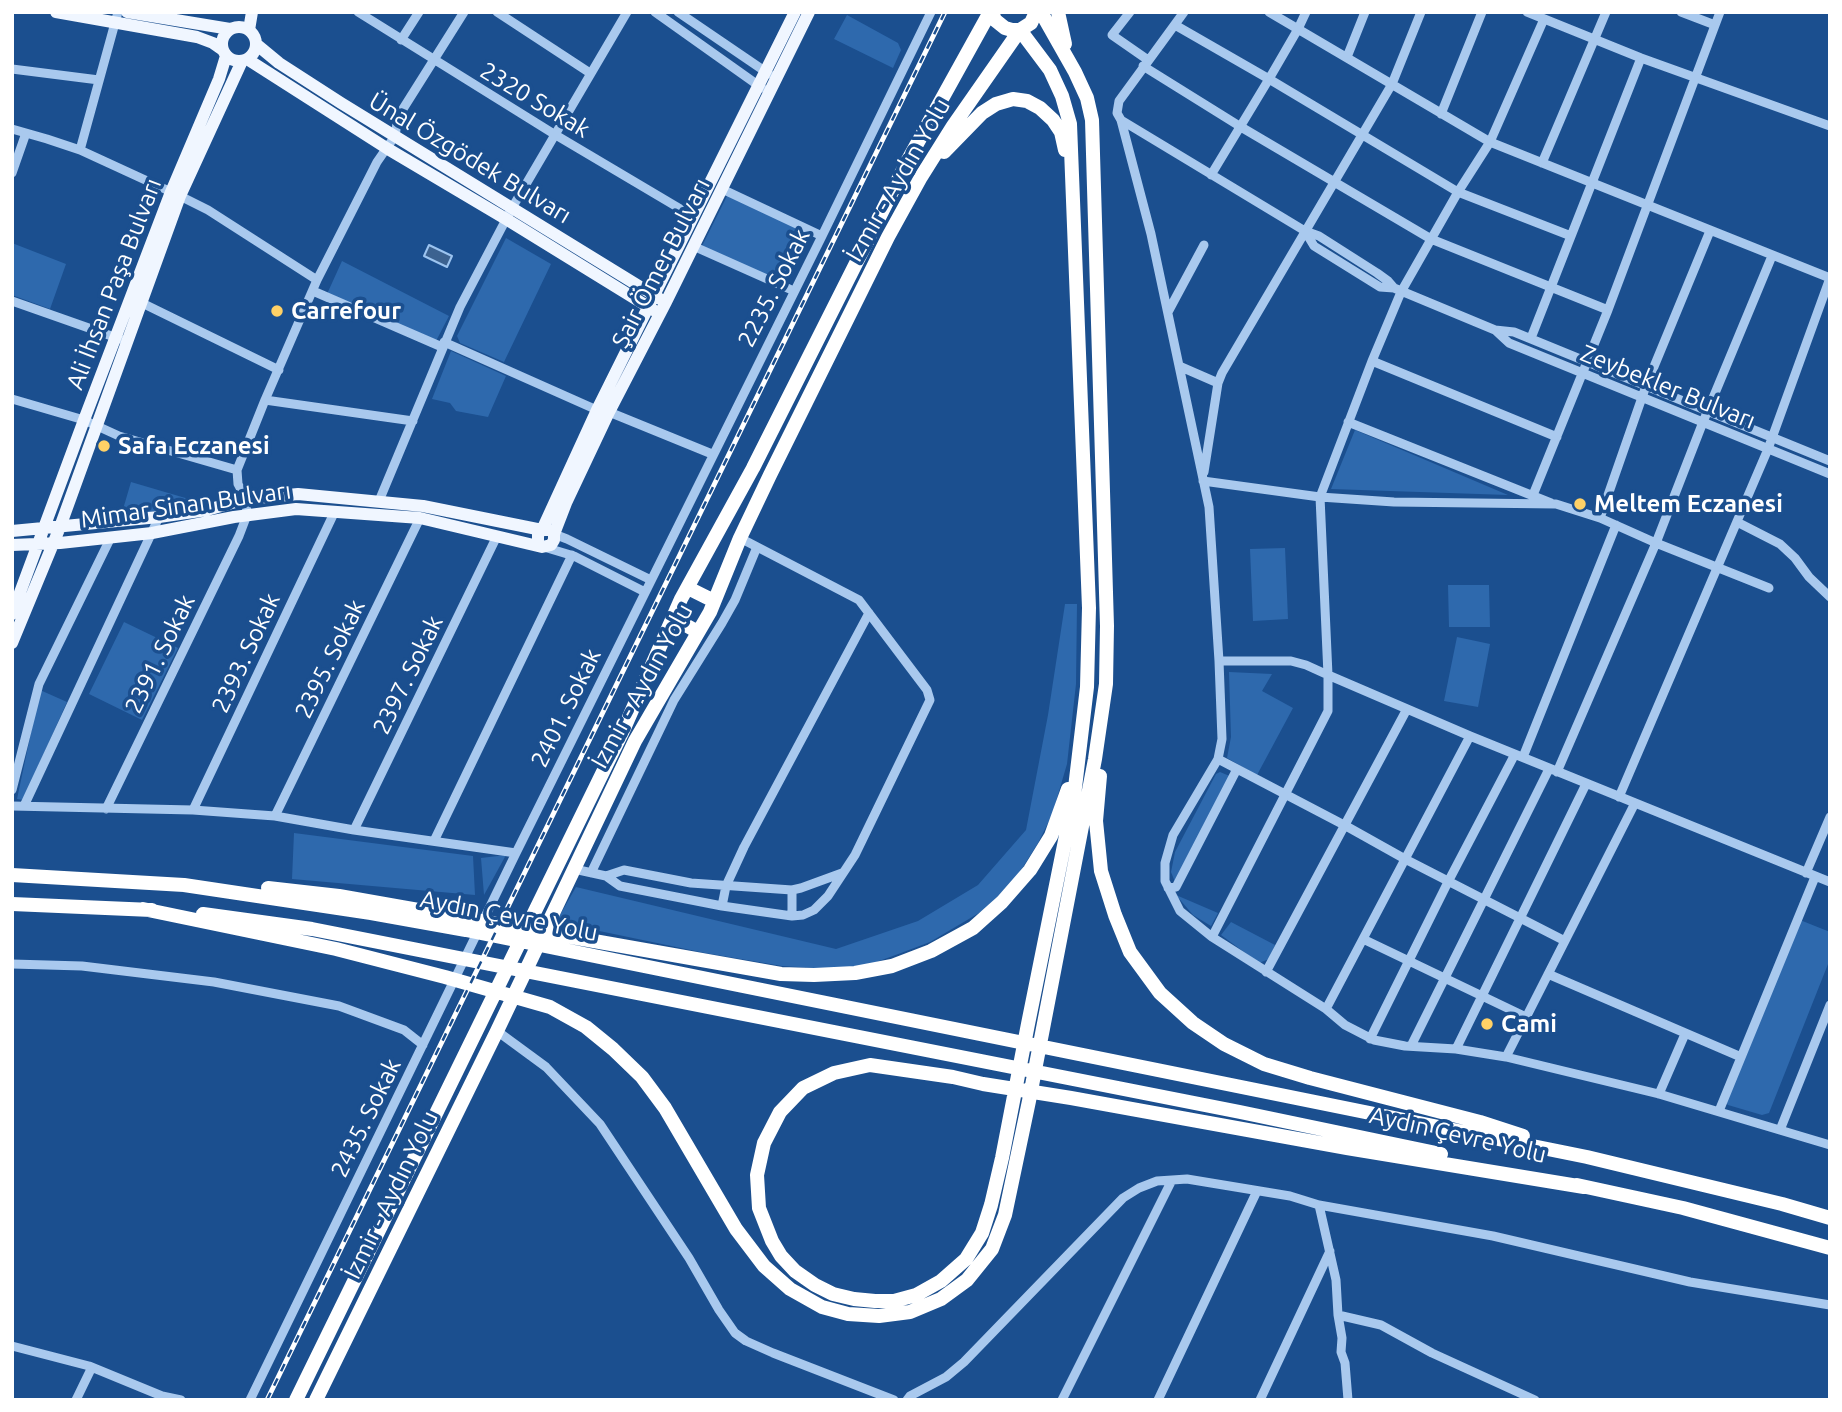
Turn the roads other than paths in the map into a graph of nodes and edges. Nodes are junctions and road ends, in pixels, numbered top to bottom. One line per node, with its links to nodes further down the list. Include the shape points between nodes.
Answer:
1 (55, 12): 29 (main road)
2 (127, 12): 33 (main road)
3 (239, 12): 33 (main road)
4 (252, 12): 33 (main road)
5 (358, 12): 36 (street, 2320 Sokak)
6 (419, 12): 36 (street)
7 (464, 12): 43 (street)
8 (497, 12): 47 (street)
9 (627, 12): 47 (street)
10 (655, 12): 53 (street)
11 (678, 12): 48 (street)
12 (795, 12): 48 (main road, Şair Ömer Bulvarı)
13 (809, 12): 48 (main road, Şair Ömer Bulvarı)
14 (930, 12): 81 (street, 2235. Sokak)
15 (991, 12): 35 (highway, via 1005,28); 157 (highway, İzmir - Aydın Yolu, via 908,160 754,468)
16 (1039, 12): 35 (highway, İzmir - Aydın Yolu); 46 (highway)
17 (1058, 12): 46 (highway)
18 (1130, 12): 44 (street, via 1112,35)
19 (1184, 12): 31 (street)
20 (1269, 12): 34 (street)
21 (1306, 12): 34 (street)
22 (1365, 12): 40 (street)
23 (1421, 12): 52 (street)
24 (1482, 12): 54 (street)
25 (1527, 12): 30 (street)
26 (1606, 12): 37 (street)
27 (1681, 12): 32 (street)
28 (1720, 12): 32 (street)
29 (117, 18): 39 (main road, via 197,37); 51 (street)
30 (1544, 19): 37 (street); 63 (street)
31 (1175, 25): 44 (street); 50 (street)
32 (1715, 25): 49 (street)
33 (238, 29): 38 (main road, via 254,36); 39 (main road, via 223,39)
34 (1298, 29): 40 (street); 50 (street)
35 (1020, 30): 69 (highway, İzmir - Aydın Yolu); 71 (highway, via 1050,70 1062,96 1070,124)
36 (401, 40): 43 (street, 2320 Sokak)
37 (1595, 40): 41 (street); 66 (street)
38 (256, 44): 42 (main road, via 255,52); 60 (main road, Ünal Özgödek Bulvarı)
39 (224, 53): 42 (main road, via 236,61); 75 (main road, Ali İhsan Paşa Bulvarı, via 219,79)
40 (1347, 57): 52 (street)
41 (1641, 58): 49 (street); 72 (street)
42 (245, 60): 64 (main road, Ünal Özgödek Bulvarı); 75 (main road, Ali İhsan Paşa Bulvarı)
43 (435, 61): 60 (street); 61 (street, 2320 Sokak)
44 (1146, 63): 55 (street, via 1119,101); 56 (street)
45 (12, 69): 51 (street)
46 (1075, 72): 169 (highway, via 1092,120)
47 (590, 73): 61 (street)
48 (771, 75): 53 (main road, Şair Ömer Bulvarı)
49 (1694, 78): 57 (street); 76 (street)
50 (1269, 79): 56 (street); 62 (street)
51 (99, 80): 65 (street)
52 (1392, 84): 54 (street); 62 (street)
53 (764, 90): 73 (main road, Şair Ömer Bulvarı); 78 (main road, Şair Ömer Bulvarı)
54 (1441, 114): 63 (street)
55 (1121, 120): 68 (street, Zeybekler Bulvarı); 97 (street)
56 (1241, 127): 68 (street); 70 (street)
57 (1830, 127)
58 (12, 130): 59 (street)
59 (26, 133): 65 (street); 67 (street)
60 (391, 133): 64 (street); 77 (main road, Ünal Özgödek Bulvarı)
61 (554, 134): 77 (street); 78 (street, 2320 Sokak)
62 (1362, 135): 70 (street); 74 (street)
63 (1490, 142): 66 (street); 74 (street)
64 (384, 146): 77 (main road, Ünal Özgödek Bulvarı); 88 (street)
65 (80, 150): 75 (street)
66 (1542, 163): 72 (street)
67 (12, 173)
68 (1211, 175): 79 (street, Zeybekler Bulvarı)
69 (921, 177): 71 (highway, via 982,113 1013,99 1034,104 1053,120 1061,132); 147 (highway, İzmir - Aydın Yolu)
70 (1334, 181): 79 (street); 83 (street)
71 (1073, 182): 172 (highway, via 1089,608)
72 (1592, 183): 76 (street); 82 (street)
73 (722, 189): 81 (street); 85 (main road, Şair Ömer Bulvarı)
74 (1458, 192): 82 (street); 83 (street)
75 (176, 194): 88 (street); 94 (main road, Ali İhsan Paşa Bulvarı); 100 (main road, Ali İhsan Paşa Bulvarı)
76 (1647, 206): 80 (street); 96 (street)
77 (509, 213): 95 (main road, Ünal Özgödek Bulvarı); 101 (street)
78 (694, 217): 95 (main road, Şair Ömer Bulvarı)
79 (1305, 231): 90 (street, Zeybekler Bulvarı); 107 (street)
80 (1710, 232): 86 (street); 108 (street)
81 (822, 236): 92 (street, 2235. Sokak)
82 (1571, 236): 89 (street)
83 (1431, 239): 89 (street); 90 (street)
84 (1204, 245): 97 (street)
85 (693, 246): 92 (street); 95 (main road, Şair Ömer Bulvarı)
86 (1772, 256): 87 (street); 113 (street)
87 (1830, 278): 119 (street)
88 (317, 280): 91 (street)
89 (1550, 287): 96 (street); 99 (street)
90 (1398, 290): 98 (street, Zeybekler Bulvarı); 102 (street)
91 (313, 291): 101 (street); 105 (street)
92 (794, 291): 121 (street, 2235. Sokak)
93 (12, 301): 100 (street)
94 (142, 303): 100 (main road, Ali İhsan Paşa Bulvarı); 105 (street)
95 (657, 305): 112 (main road, Şair Ömer Bulvarı)
96 (1608, 310): 103 (street)
97 (1168, 312): 104 (street)
98 (1494, 330): 99 (street, Zeybekler Bulvarı); 106 (street, Zeybekler Bulvarı, via 1510,343)
99 (1531, 338): 103 (street, Zeybekler Bulvarı)
100 (122, 340): 117 (main road, Ali İhsan Paşa Bulvarı)
101 (443, 344): 112 (street); 114 (street)
102 (1372, 361): 115 (street); 118 (street)
103 (1587, 362): 106 (street); 108 (street, Zeybekler Bulvarı)
104 (1180, 366): 107 (street); 125 (street)
105 (279, 370): 111 (street)
106 (1582, 373): 109 (street, Zeybekler Bulvarı); 118 (street)
107 (1218, 383): 125 (street)
108 (1646, 386): 109 (street); 113 (street, Zeybekler Bulvarı)
109 (1642, 397): 116 (street, Zeybekler Bulvarı); 137 (street)
110 (12, 399): 117 (street)
111 (265, 400): 114 (street); 123 (street)
112 (603, 411): 121 (street); 143 (main road, Şair Ömer Bulvarı)
113 (1708, 411): 116 (street); 119 (street, Zeybekler Bulvarı)
114 (413, 421): 132 (street)
115 (1348, 422): 127 (street); 128 (street)
116 (1703, 422): 120 (street, Zeybekler Bulvarı); 149 (street)
117 (90, 423): 123 (street, via 119,436); 140 (main road, Ali İhsan Paşa Bulvarı); 141 (main road, Ali İhsan Paşa Bulvarı)
118 (1557, 436): 127 (street)
119 (1773, 438): 120 (street); 122 (street, Zeybekler Bulvarı)
120 (1768, 449): 124 (street, Zeybekler Bulvarı); 138 (street)
121 (712, 454): 156 (street, 2235. Sokak)
122 (1830, 461)
123 (237, 470): 126 (street)
124 (1830, 474)
125 (1203, 481): 128 (street); 167 (street, via 1209,507)
126 (238, 484): 129 (street); 130 (street)
127 (1533, 495): 131 (street)
128 (1321, 497): 131 (street); 168 (street)
129 (246, 499): 130 (main road, Mimar Sinan Bulvarı); 132 (main road, Mimar Sinan Bulvarı, via 298,494); 135 (street)
130 (233, 503): 135 (street); 136 (main road, Mimar Sinan Bulvarı)
131 (1556, 505): 137 (street)
132 (378, 508): 133 (main road, Mimar Sinan Bulvarı); 134 (main road, Mimar Sinan Bulvarı)
133 (335, 511): 135 (main road, Mimar Sinan Bulvarı, via 296,509); 185 (street, 2393. Sokak)
134 (421, 512): 143 (main road, Mimar Sinan Bulvarı); 145 (main road, Mimar Sinan Bulvarı); 186 (street, 2395. Sokak)
135 (241, 516): 144 (main road, Mimar Sinan Bulvarı); 184 (street, 2391. Sokak, via 239,536)
136 (159, 517): 140 (main road, Mimar Sinan Bulvarı); 144 (street)
137 (1600, 518): 139 (street)
138 (1737, 523): 155 (street); 160 (street, via 1780,544)
139 (1616, 526): 149 (street); 173 (street)
140 (61, 527): 141 (main road, Mimar Sinan Bulvarı); 148 (main road, Ali İhsan Paşa Bulvarı)
141 (43, 529): 142 (main road, Mimar Sinan Bulvarı); 150 (main road, Ali İhsan Paşa Bulvarı)
142 (12, 531)
143 (548, 532): 152 (main road, Şair Ömer Bulvarı, via 537,537); 156 (street, Mimar Sinan Bulvarı)
144 (152, 533): 146 (main road, Mimar Sinan Bulvarı); 183 (street)
145 (497, 536): 152 (main road, Mimar Sinan Bulvarı); 189 (street, 2397. Sokak)
146 (111, 537): 148 (main road, Mimar Sinan Bulvarı); 178 (street, via 39,684)
147 (740, 538): 153 (street); 161 (highway, İzmir - Aydın Yolu)
148 (54, 543): 150 (main road, Mimar Sinan Bulvarı); 166 (main road)
149 (1656, 543): 155 (street); 176 (street)
150 (38, 544): 151 (main road, Mimar Sinan Bulvarı); 163 (main road)
151 (12, 545)
152 (542, 547): 154 (street, Mimar Sinan Bulvarı)
153 (757, 547): 162 (street, via 859,600); 194 (street, via 735,600 674,700)
154 (572, 555): 159 (street, Mimar Sinan Bulvarı); 190 (street)
155 (1718, 568): 158 (street); 180 (street)
156 (651, 580): 159 (street, 2401. Sokak)
157 (688, 588): 161 (highway); 164 (highway, İzmir - Aydın Yolu)
158 (1769, 588)
159 (645, 592): 191 (street, 2401. Sokak)
160 (1830, 597)
161 (714, 601): 165 (highway, İzmir - Aydın Yolu)
162 (869, 613): 195 (street, via 919,677 930,701); 201 (street)
163 (12, 614)
164 (673, 618): 165 (highway); 253 (highway, İzmir - Aydın Yolu, via 622,733)
165 (698, 632): 193 (highway, İzmir - Aydın Yolu, via 635,741)
166 (12, 643)
167 (1219, 661): 168 (street, via 1291,661); 174 (street, via 1222,739)
168 (1328, 675): 170 (street); 179 (street, via 1328,711)
169 (1105, 684): 207 (highway, via 1095,760 1005,1215 992,1249 967,1280 941,1299 910,1312 848,1314 822,1307 790,1289 764,1266 736,1229 666,1108 642,1077 586,1027 550,1007 336,949); 235 (highway, via 1096,821 1101,872 1130,952 1160,993 1193,1023 1264,1064 1480,1122)
170 (1407, 709): 171 (street); 188 (street)
171 (1470, 736): 173 (street); 192 (street)
172 (1082, 740): 212 (highway, via 1051,836 1030,870 973,928 912,959 855,973 781,974); 237 (highway, via 1074,796 1002,1158 982,1233 966,1259 941,1281 894,1301 833,1294 795,1271 772,1241 759,1208 757,1175 764,1143 780,1112 803,1088 834,1073 870,1065 953,1077 983,1084 1071,1098 1347,1148)
173 (1519, 755): 176 (street); 199 (street)
174 (1218, 759): 175 (street); 202 (street, via 1173,835 1165,863)
175 (1237, 769): 179 (street); 202 (street, via 1176,887)
176 (1553, 770): 177 (street); 204 (street)
177 (1586, 784): 180 (street); 209 (street)
178 (12, 790)
179 (1286, 794): 188 (street); 210 (street)
180 (1619, 797): 181 (street)
181 (1635, 803): 197 (street); 213 (street)
182 (12, 806): 183 (street)
183 (24, 806): 184 (street)
184 (106, 809): 185 (street)
185 (193, 810): 186 (street)
186 (275, 816): 189 (street)
187 (1830, 817): 197 (street)
188 (1346, 826): 192 (street); 216 (street)
189 (354, 830): 190 (street)
190 (434, 841): 191 (street)
191 (516, 853): 226 (street, 2435. Sokak)
192 (1405, 859): 199 (street); 211 (street)
193 (574, 869): 194 (street); 223 (highway, İzmir - Aydın Yolu)
194 (592, 873): 198 (street)
195 (843, 873): 203 (street); 208 (street, via 814,910)
196 (12, 875): 212 (highway, Aydın Çevre Yolu, via 184,885)
197 (1811, 875): 200 (street); 230 (street)
198 (606, 876): 201 (street, via 624,870); 206 (street, via 620,886)
199 (1448, 881): 204 (street); 214 (street)
200 (1830, 882)
201 (726, 886): 203 (street); 206 (street)
202 (1168, 888): 210 (street, via 1180,911)
203 (792, 890): 208 (street)
204 (1484, 899): 209 (street); 218 (street)
205 (12, 904): 207 (highway, Aydın Çevre Yolu)
206 (722, 905): 208 (street)
207 (143, 909): 237 (highway, Aydın Çevre Yolu, via 312,929 1392,1143)
208 (792, 916)
209 (1521, 919): 213 (street); 219 (street)
210 (1212, 937): 216 (street)
211 (1363, 939): 214 (street); 221 (street)
212 (553, 941): 235 (highway, Aydın Çevre Yolu, via 991,1038)
213 (1565, 941): 217 (street)
214 (1409, 961): 218 (street); 225 (street)
215 (12, 964): 226 (street, via 82,966 214,982 339,1006 404,1030)
216 (1266, 972): 221 (street)
217 (1548, 974): 222 (street); 224 (street)
218 (1444, 977): 219 (street); 227 (street)
219 (1483, 995): 222 (street); 228 (street)
220 (1830, 1005): 233 (street)
221 (1326, 1009): 225 (street)
222 (1526, 1017): 229 (street)
223 (497, 1031): 254 (highway, İzmir - Aydın Yolu); 255 (street, via 546,1067 600,1124 735,1333 773,1353)
224 (1685, 1034): 230 (street); 231 (street)
225 (1370, 1039): 227 (street)
226 (423, 1045): 252 (street, 2435. Sokak)
227 (1410, 1046): 228 (street)
228 (1456, 1049): 229 (street)
229 (1506, 1057): 231 (street)
230 (1741, 1057): 232 (street)
231 (1660, 1094): 232 (street)
232 (1719, 1111): 233 (street)
233 (1780, 1130): 234 (street)
234 (1830, 1145)
235 (1587, 1157): 240 (highway, Aydın Çevre Yolu)
236 (1172, 1180): 238 (street); 256 (street, via 1157,1181 1123,1198 964,1362); 257 (street)
237 (1584, 1187): 241 (highway, Aydın Çevre Yolu)
238 (1257, 1191): 239 (street); 258 (street)
239 (1319, 1205): 242 (street); 243 (street, via 1493,1236 1690,1282)
240 (1830, 1218)
241 (1830, 1248)
242 (1330, 1251): 245 (street); 259 (street)
243 (1819, 1303): 244 (street); 246 (street)
244 (1830, 1305)
245 (1338, 1315): 260 (street); 261 (street, via 1381,1325)
246 (1830, 1315)
247 (14, 1350): 248 (street)
248 (92, 1367): 249 (street); 250 (street)
249 (161, 1398): 251 (street)
250 (76, 1400)
251 (181, 1400)
252 (250, 1400)
253 (296, 1400)
254 (316, 1400)
255 (894, 1400)
256 (906, 1400)
257 (1062, 1400)
258 (1158, 1400)
259 (1260, 1400)
260 (1348, 1400)
261 (1535, 1400)

